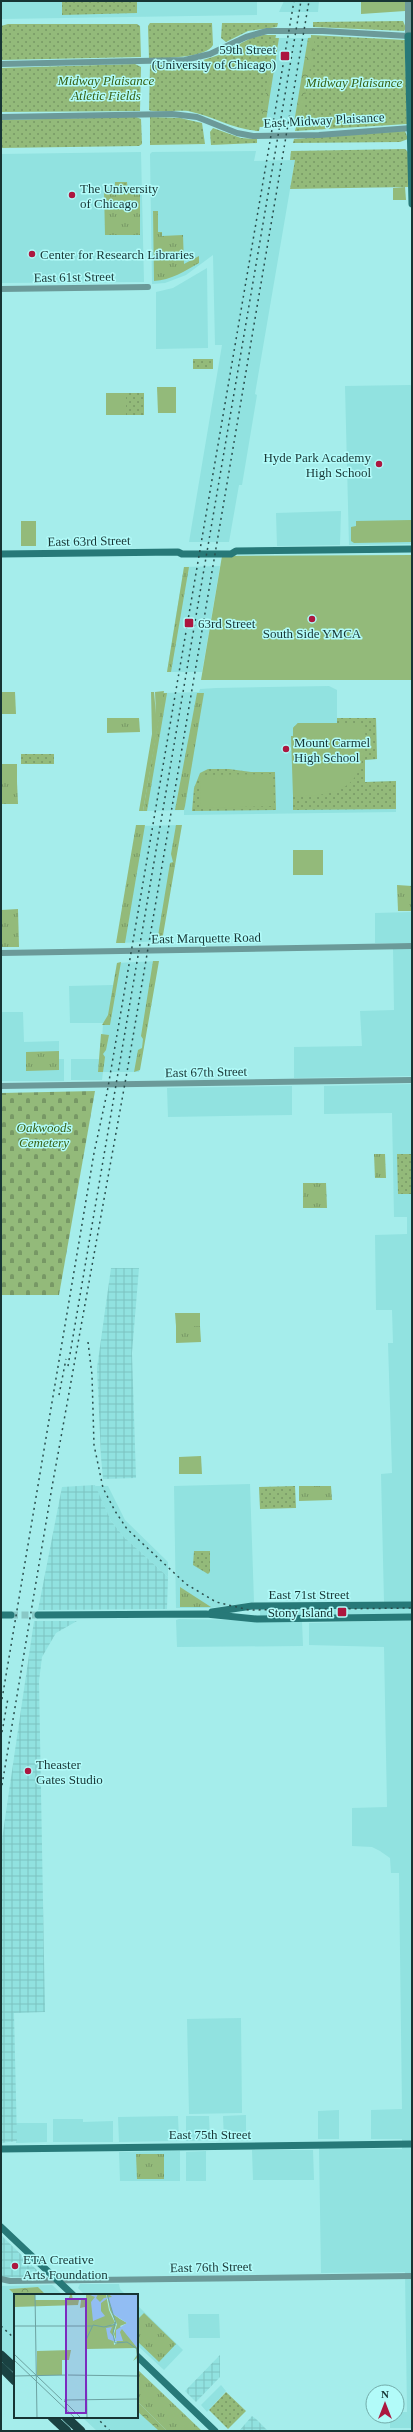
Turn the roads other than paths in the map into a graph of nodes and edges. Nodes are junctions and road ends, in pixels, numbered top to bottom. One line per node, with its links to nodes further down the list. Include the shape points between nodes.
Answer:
1 (408, 1): 2 (street)
2 (410, 36): 3 (street, via 323,31 267,32 246,37 210,54 185,60); 5 (main road)
3 (1, 64)
4 (1, 117): 5 (street, East Midway Plaisance, via 172,114 197,117 237,133 253,136 318,135)
5 (411, 128): 6 (main road)
6 (412, 204)
7 (148, 286): 8 (street, East 61st Street)
8 (1, 289)
9 (412, 549): 10 (main road, East 63rd Street, via 236,551 231,554)
10 (1, 554)
11 (412, 946): 12 (street, East Marquette Road)
12 (1, 953)
13 (412, 1080): 14 (street, East 67th Street)
14 (1, 1086)
15 (412, 1605): 16 (main road, East 71st Street, via 252,1606)
16 (206, 1614): 19 (main road, East 71st Street); 20 (main road, East 71st Street, via 257,1619)
17 (1, 1615): 18 (main road)
18 (11, 1615)
19 (38, 1615)
20 (412, 1617)
21 (412, 2144): 22 (main road, East 75th Street)
22 (3, 2148)
23 (1, 2227): 26 (main road)
24 (412, 2276): 26 (street, East 76th Street)
25 (1, 2279): 27 (street, East 76th Street)
26 (58, 2280): 27 (street, East 76th Street); 29 (main road)
27 (10, 2281): 28 (street, East 76th Street)
28 (1, 2284)
29 (72, 2294)
30 (1, 2355): 33 (highway)
31 (138, 2357): 38 (main road)
32 (1, 2367): 34 (highway)
33 (14, 2367)
34 (14, 2380)
35 (54, 2418): 36 (highway)
36 (66, 2424): 37 (highway)
37 (81, 2431)
38 (215, 2431)

